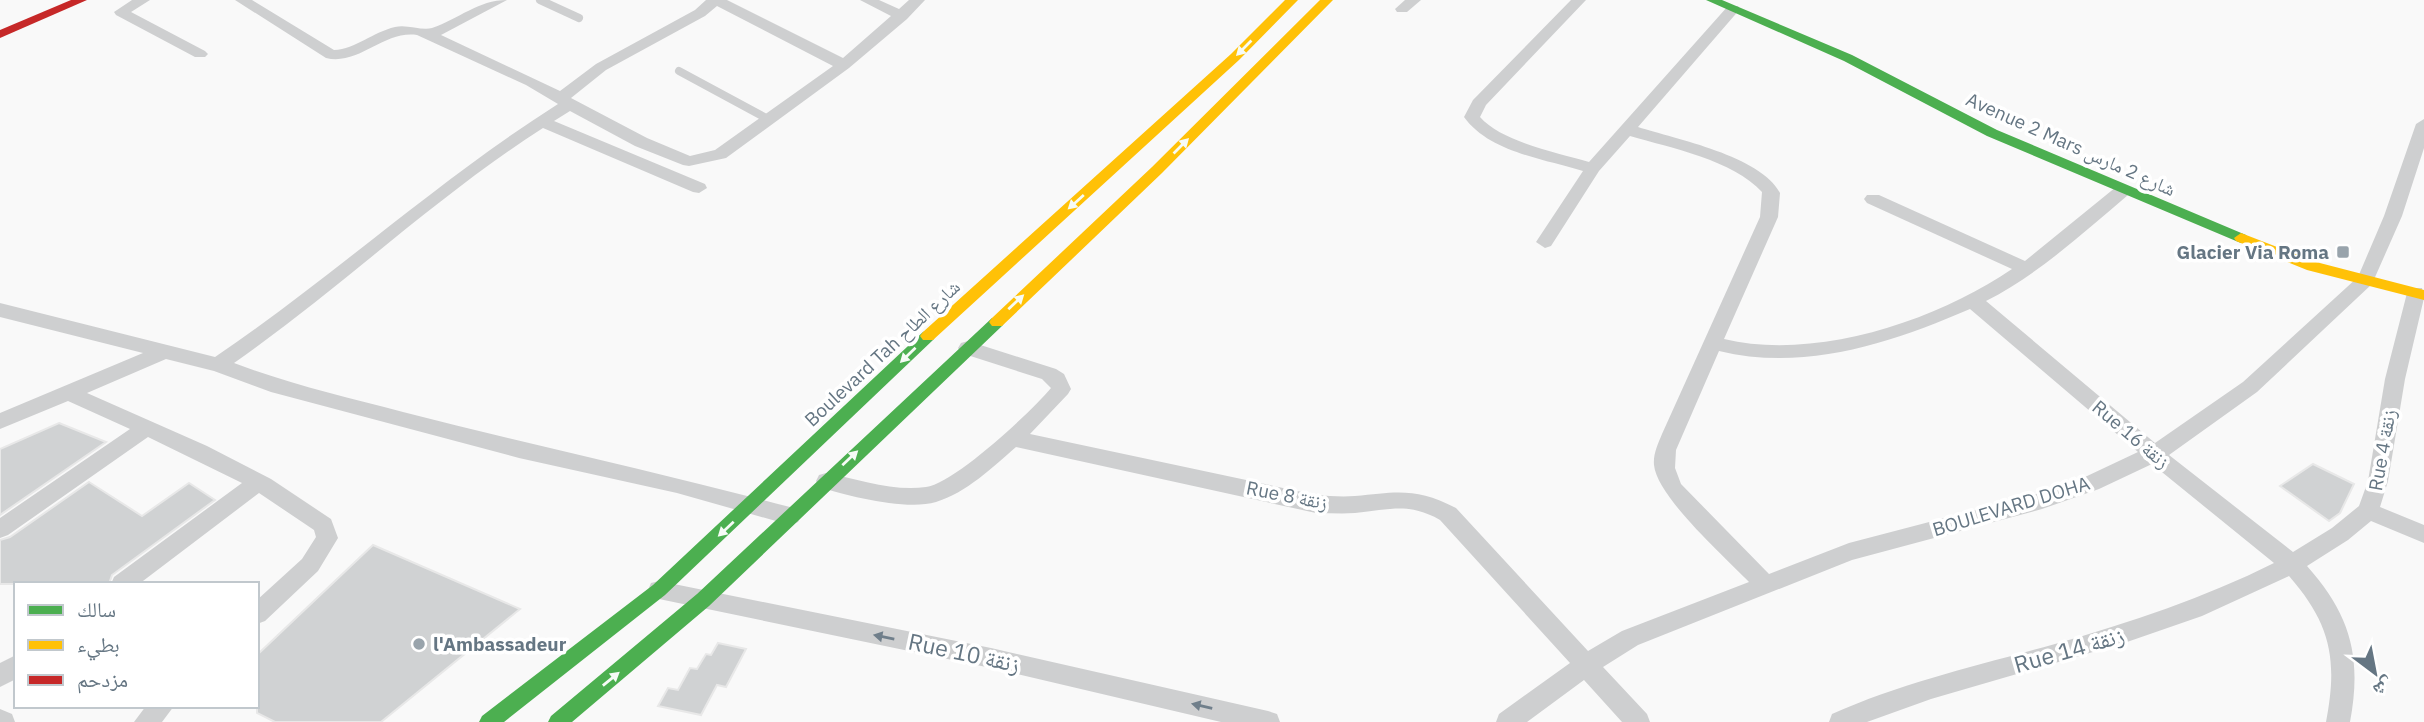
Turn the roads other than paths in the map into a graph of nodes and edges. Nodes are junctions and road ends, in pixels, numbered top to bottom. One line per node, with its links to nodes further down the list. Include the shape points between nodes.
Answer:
1 (81, 0): 16 (street)
2 (143, 0): 18 (street, via 121,12)
3 (242, 0): 17 (street, via 331,55 397,31)
4 (500, 0): 17 (street)
5 (540, 0): 15 (lane)
6 (715, 0): 19 (street); 21 (street, via 700,13 601,67)
7 (867, 0): 14 (street)
8 (918, 0): 14 (street)
9 (1292, 0): 47 (street, Boulevard Tah شارع الطاح, one-way to 47)
10 (1327, 0): 37 (street, one-way to 10, via 1157,170)
11 (1579, 0): 26 (street, via 1479,103 1472,117 1497,137)
12 (1712, 0): 13 (street, Avenue 2 Mars شارع 2 مارس)
13 (1733, 9): 24 (street); 28 (street, Avenue 2 Mars شارع 2 مارس, via 1848,58 1935,106)
14 (902, 16): 19 (street)
15 (579, 18)
16 (0, 34)
17 (429, 35): 21 (street, via 519,74)
18 (200, 54)
19 (844, 65): 22 (street)
20 (680, 71): 22 (lane)
21 (565, 101): 22 (street, via 641,142 689,161 720,154); 23 (street)
22 (768, 119)
23 (540, 121): 27 (street); 39 (street, via 420,208 272,330)
24 (1626, 129): 26 (street); 36 (street, via 1741,167 1772,194 1769,216)
25 (2422, 134): 32 (street, BOULEVARD DOHA)
26 (1593, 168): 30 (street)
27 (699, 188)
28 (2122, 191): 31 (street); 32 (street, Avenue 2 Mars شارع 2 مارس, via 2265,250)
29 (1872, 199): 31 (street)
30 (1545, 242)
31 (2025, 268): 34 (street)
32 (2366, 280): 33 (street, Avenue 2 Mars شارع 2 مارس); 44 (street, BOULEVARD DOHA, via 2250,387)
33 (2420, 294): 48 (street, Rue 4 زنقة, via 2395,379 2378,481)
34 (1972, 300): 36 (street, via 1825,349 1775,354); 44 (street, Rue 16 زنقة)
35 (0, 310): 38 (street)
36 (1713, 343): 54 (street, via 1664,454 1663,472 1674,490)
37 (968, 348): 43 (street, via 1049,374 1061,384 1055,397); 45 (street, one-way to 37)
38 (164, 352): 39 (street); 40 (street)
39 (218, 365): 47 (street, via 297,392)
40 (69, 393): 41 (street); 42 (street)
41 (0, 421)
42 (145, 429): 46 (street); 50 (street)
43 (1012, 438): 45 (street, via 958,482 933,495); 58 (street, Rue 8 زنقة, via 1315,503 1357,505 1401,497 1427,503 1448,514)
44 (2154, 454): 52 (street, Rue 16 زنقة); 54 (street, BOULEVARD DOHA, via 2042,501 1849,552)
45 (826, 481): 49 (street)
46 (257, 483): 53 (street); 57 (street, via 313,517 323,525 327,538 310,565)
47 (751, 506): 49 (street); 55 (street, Boulevard Tah شارع الطاح, one-way to 55)
48 (2368, 511): 51 (street); 52 (street, Rue 4 زنقة)
49 (790, 516): 56 (street)
50 (0, 530)
51 (2424, 534)
52 (2292, 564): 66 (street, Rue 14 زنقة, via 2235,593 2134,632 1926,690); 67 (street, via 2323,602 2342,644 2344,683)
53 (125, 582)
54 (1765, 584): 58 (street, BOULEVARD DOHA, via 1630,638)
55 (659, 590): 56 (street, Rue 10 زنقة); 61 (street, Boulevard Tah شارع الطاح)
56 (703, 600): 62 (street, one-way to 56); 63 (street, Rue 10 زنقة, one-way to 56, via 991,658)
57 (259, 612)
58 (1586, 665): 64 (street, BOULEVARD DOHA); 65 (street, Rue 8 زنقة)
59 (160, 708): 60 (street)
60 (146, 722)
61 (489, 722)
62 (558, 722)
63 (1268, 722)
64 (1508, 722)
65 (1638, 722)
66 (1842, 722)
67 (2338, 722)

